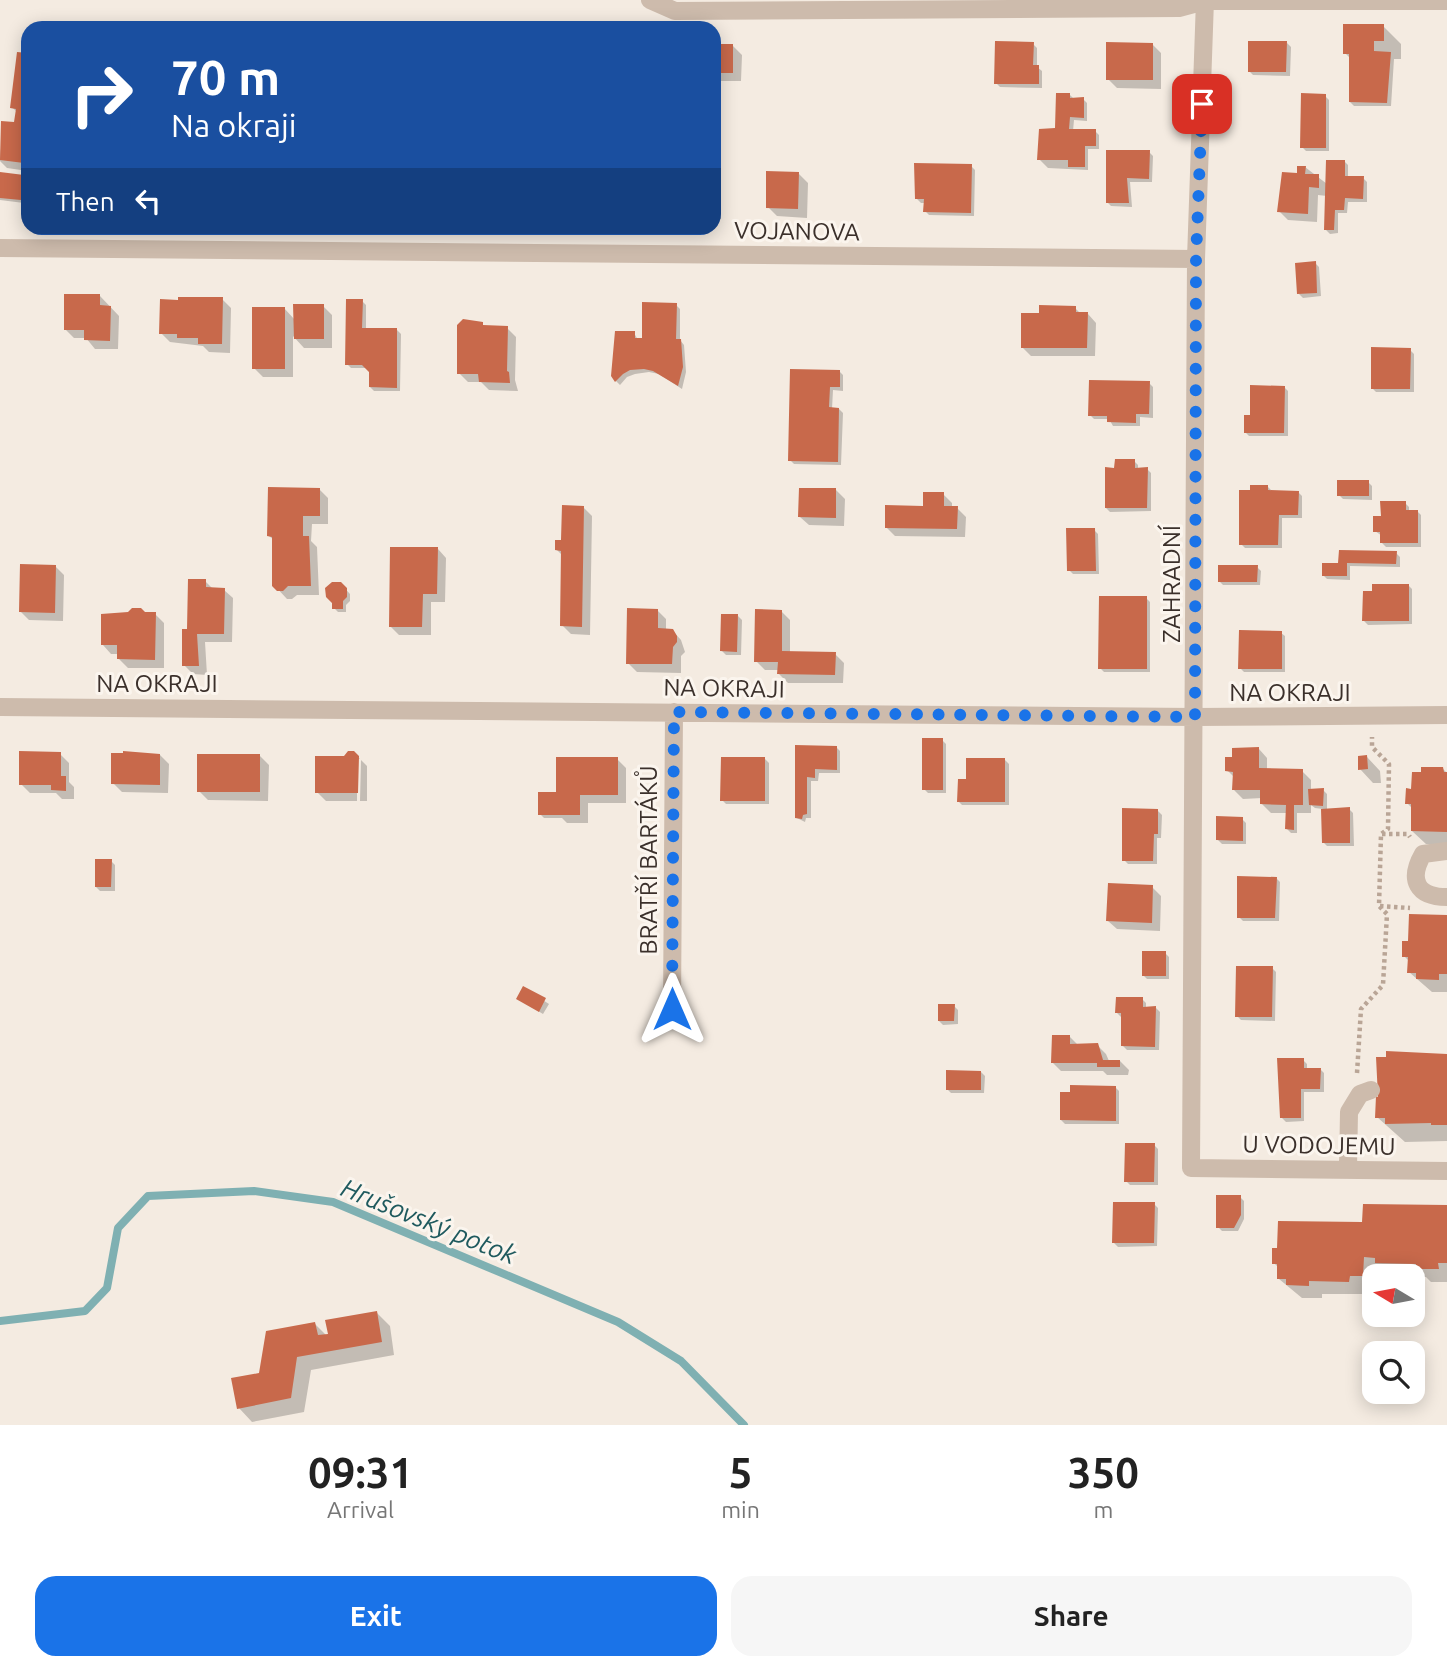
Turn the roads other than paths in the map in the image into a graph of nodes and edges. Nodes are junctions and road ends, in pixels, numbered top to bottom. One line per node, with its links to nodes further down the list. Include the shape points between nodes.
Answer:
1 (650, 0): 2 (street, via 675,11 1179,8)
2 (1205, 1): 3 (street); 5 (street, ZAHRADNÍ)
3 (1447, 1)
4 (0, 248): 5 (street, VOJANOVA)
5 (1196, 259): 9 (street, ZAHRADNÍ)
6 (0, 707): 7 (street, NA OKRAJI)
7 (674, 712): 9 (street, NA OKRAJI); 12 (street, BRATŘÍ BARTÁKŮ)
8 (1447, 715): 9 (street, NA OKRAJI)
9 (1195, 717): 14 (street, ZAHRADNÍ)
10 (1447, 851): 11 (street, via 1423,854 1417,863 1416,883 1431,897)
11 (1447, 897)
12 (672, 1009)
13 (1370, 1090): 15 (street, via 1360,1094 1349,1112)
14 (1191, 1168): 15 (street, U VODOJEMU)
15 (1348, 1169): 16 (street, U VODOJEMU)
16 (1447, 1171)

